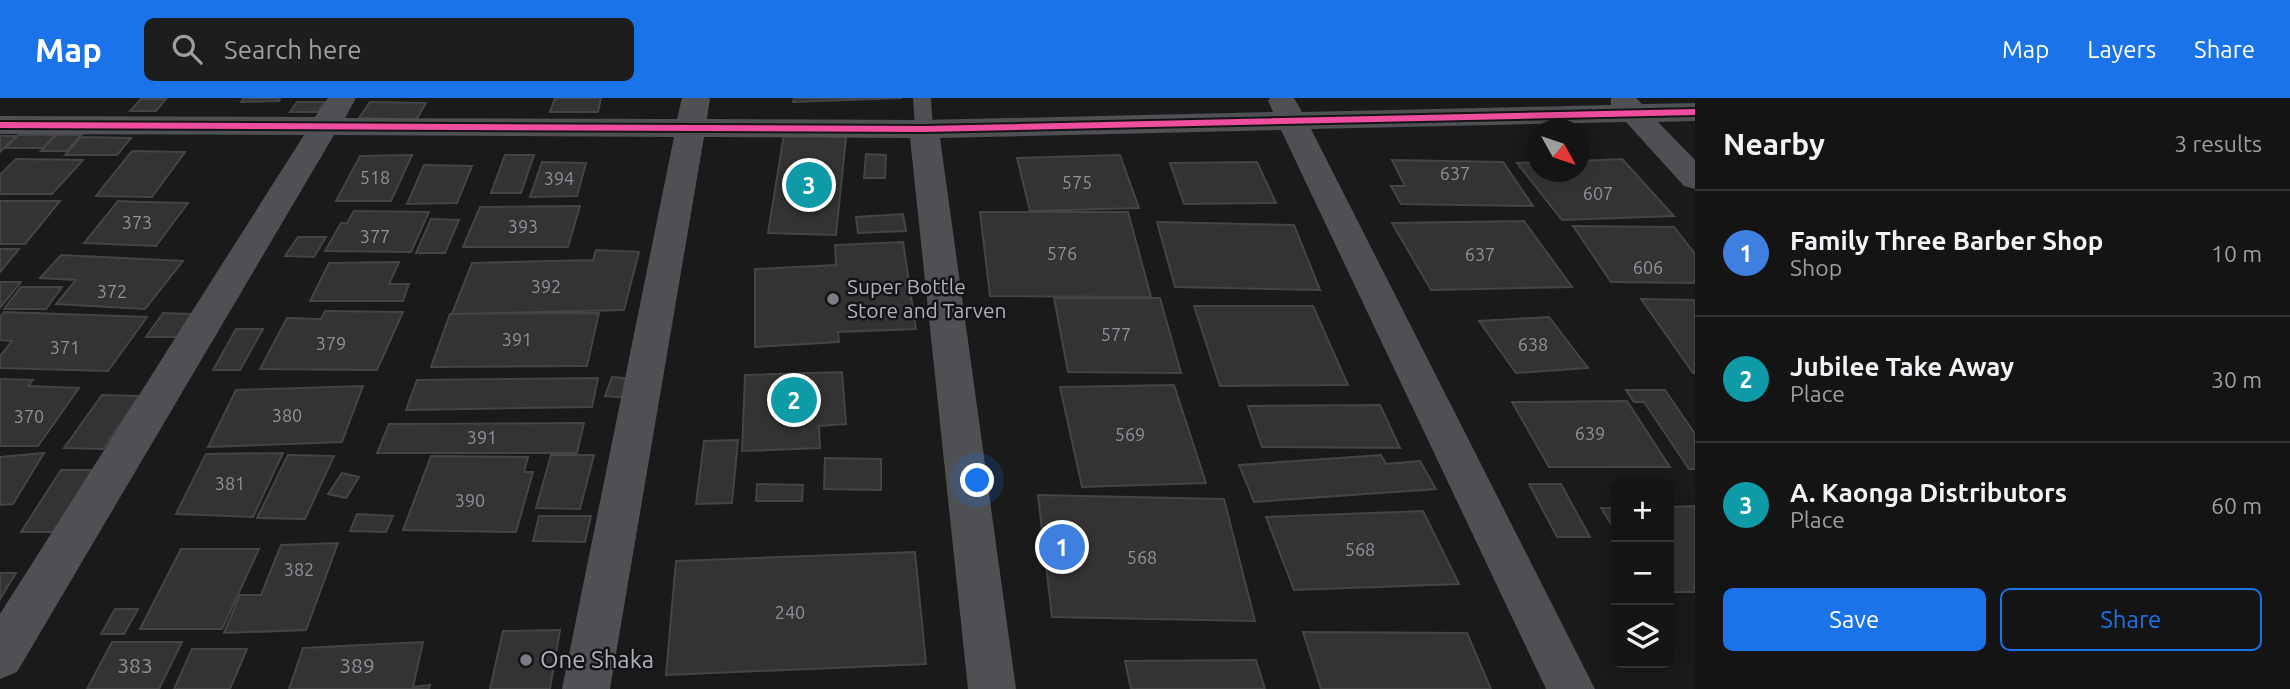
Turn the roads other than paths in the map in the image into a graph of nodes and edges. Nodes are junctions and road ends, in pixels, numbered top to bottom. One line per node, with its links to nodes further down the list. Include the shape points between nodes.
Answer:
1 (1626, 105): 2 (street); 3 (street); 8 (street)
2 (1286, 109): 5 (street); 12 (street)
3 (1695, 112)
4 (333, 113): 6 (street); 7 (street); 9 (street)
5 (923, 113): 6 (street); 11 (street)
6 (694, 114): 10 (street)
7 (0, 125)
8 (1695, 179)
9 (0, 656)
10 (586, 689)
11 (992, 689)
12 (1572, 689)

